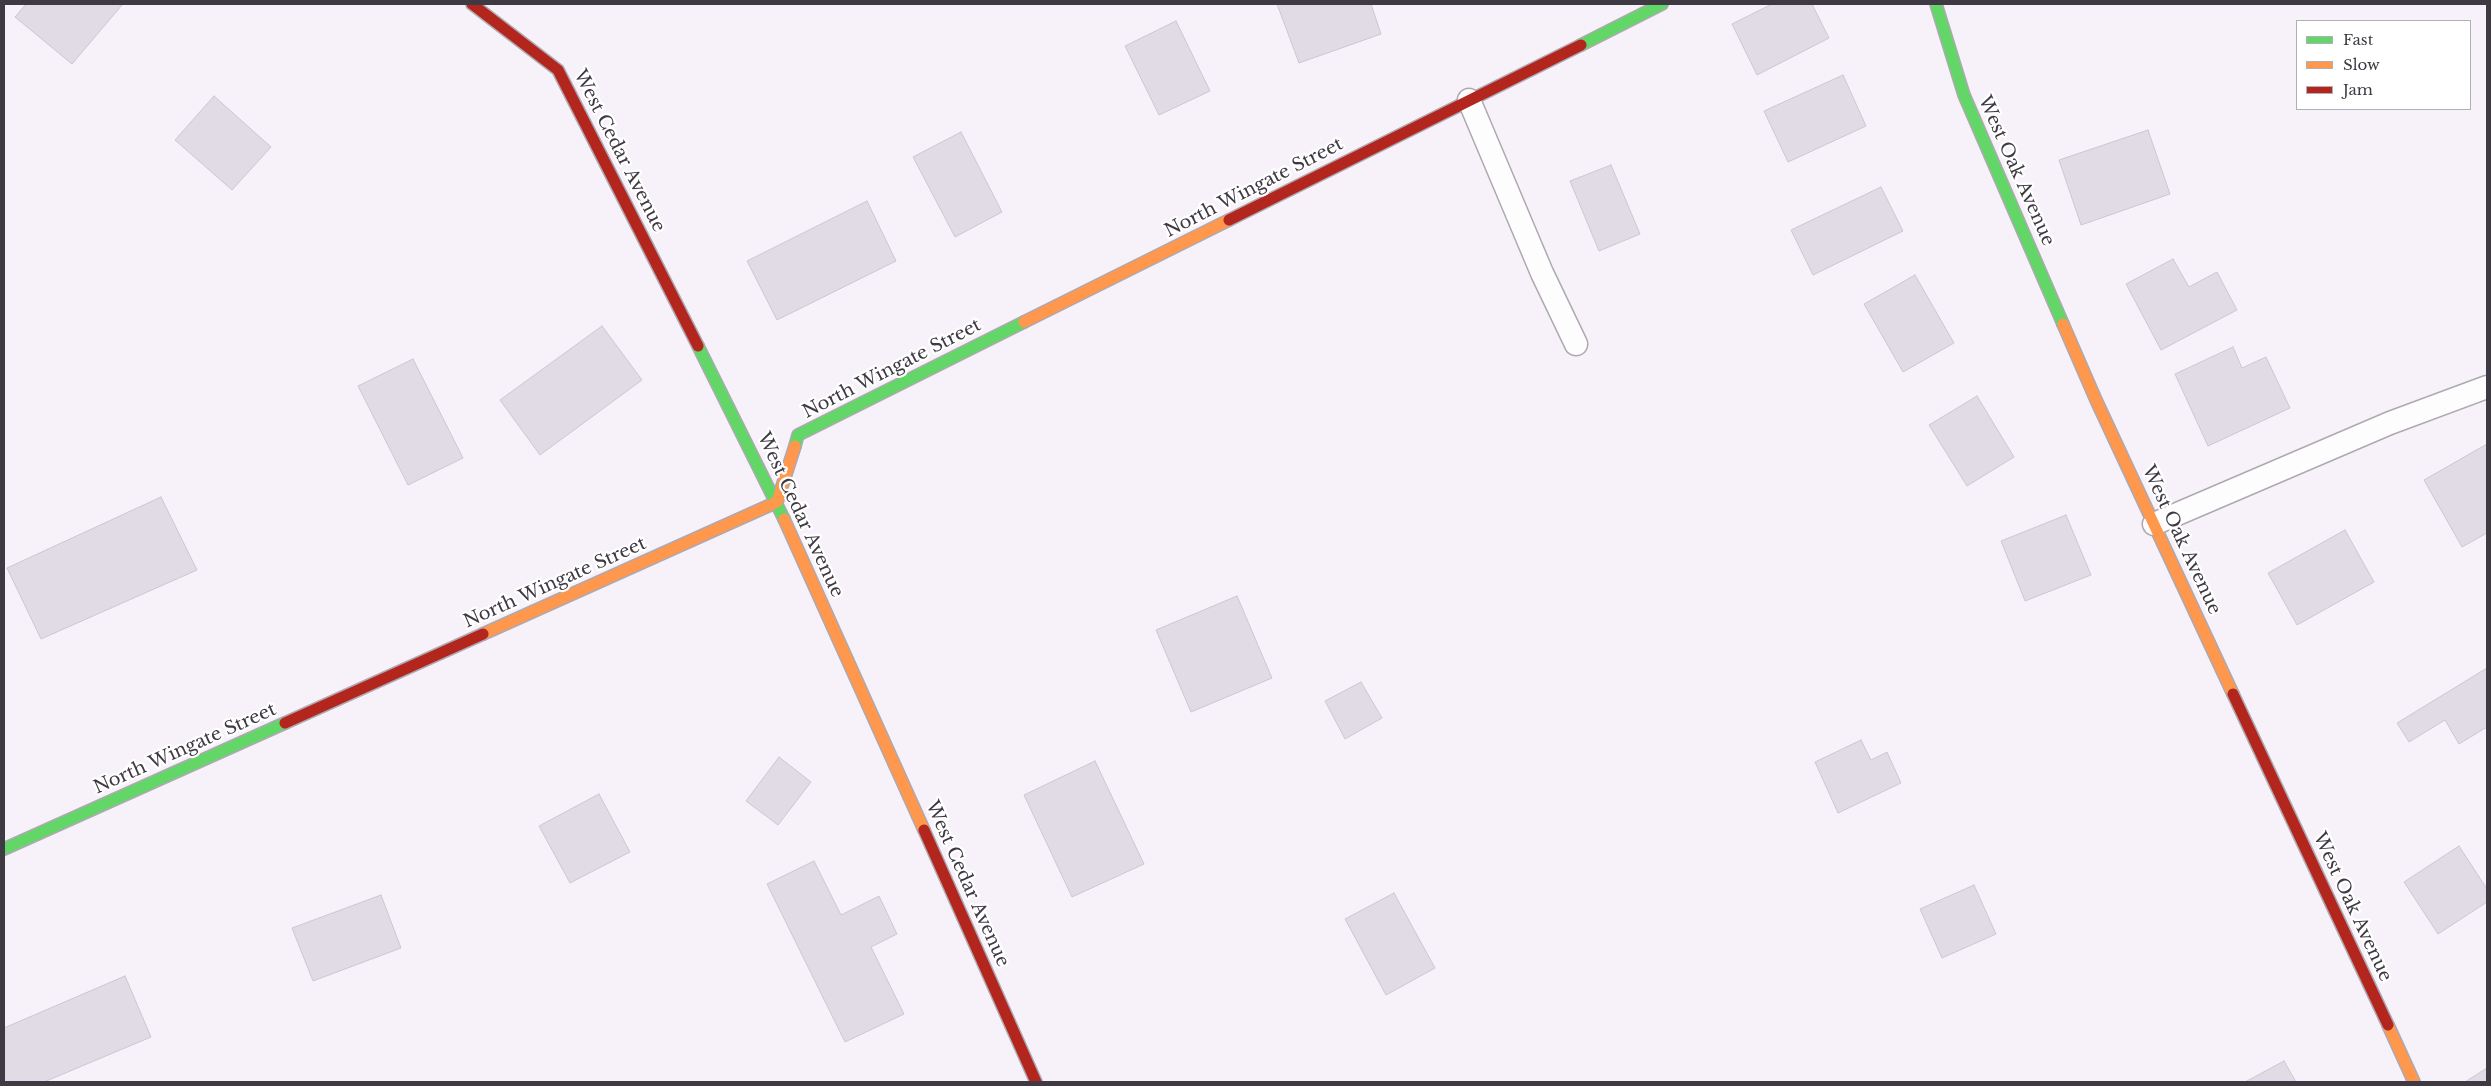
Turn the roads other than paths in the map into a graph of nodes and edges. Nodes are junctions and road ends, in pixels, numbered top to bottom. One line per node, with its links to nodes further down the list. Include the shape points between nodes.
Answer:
1 (472, 4): 7 (street, West Cedar Avenue, via 558,70)
2 (1662, 4): 4 (street, North Wingate Street)
3 (1936, 4): 8 (street, West Oak Avenue, via 1964,95 2096,400)
4 (1469, 100): 5 (lane, via 1542,273); 7 (street, North Wingate Street, via 798,435)
5 (1576, 344)
6 (2487, 387): 8 (lane, via 2390,423)
7 (777, 502): 9 (street, North Wingate Street); 10 (street, West Cedar Avenue)
8 (2154, 524): 11 (street, West Oak Avenue)
9 (4, 849)
10 (1036, 1082)
11 (2414, 1082)

